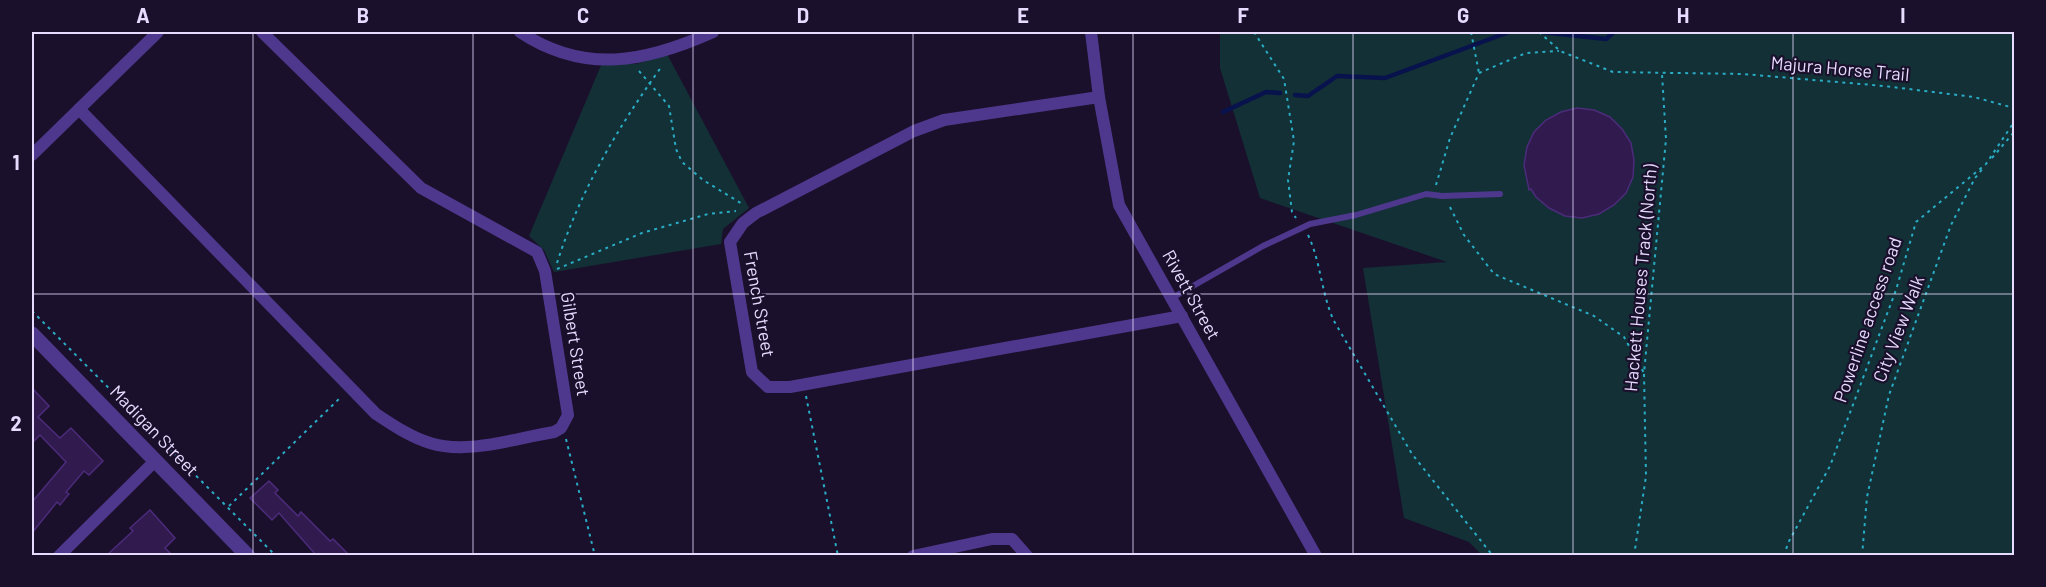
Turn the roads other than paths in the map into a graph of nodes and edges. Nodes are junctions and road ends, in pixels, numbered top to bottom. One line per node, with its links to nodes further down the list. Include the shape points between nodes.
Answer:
1 (158, 32): 7 (street)
2 (262, 32): 7 (street, Gilbert Street, via 421,188 537,252 551,273 568,415 554,432 465,447 431,444 376,414)
3 (520, 32): 4 (street, via 560,53 629,59)
4 (713, 32)
5 (1091, 32): 6 (street, Rivett Street)
6 (1099, 97): 10 (street, Rivett Street, via 1119,205); 11 (street, French Street, via 944,120 903,137 743,223 730,242 752,372 768,387 804,385)
7 (79, 109): 8 (street)
8 (32, 155)
9 (1500, 194): 10 (lane, via 1426,194 1304,227)
10 (1172, 298): 11 (street, Rivett Street)
11 (1182, 316): 18 (street, Rivett Street)
12 (32, 334): 13 (street, Madigan Street)
13 (155, 461): 14 (street); 15 (street, Madigan Street)
14 (59, 555)
15 (248, 555)
16 (913, 555): 17 (street, via 992,539 1012,539)
17 (1027, 555)
18 (1316, 555)

